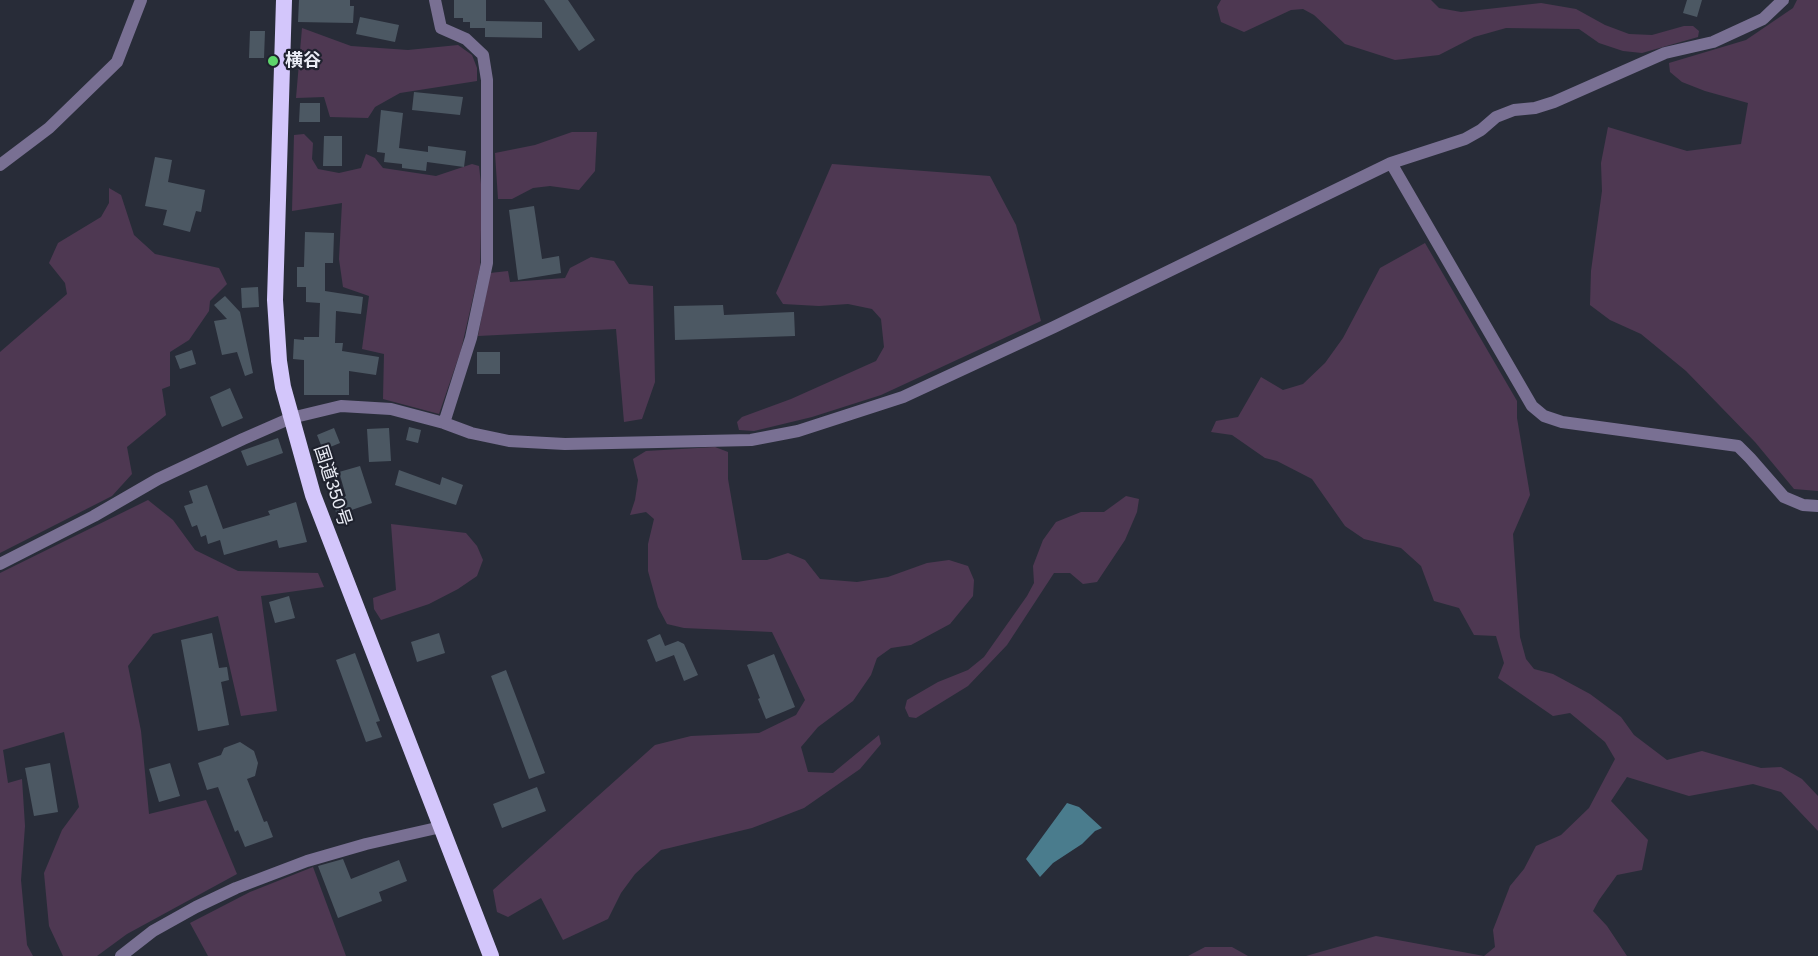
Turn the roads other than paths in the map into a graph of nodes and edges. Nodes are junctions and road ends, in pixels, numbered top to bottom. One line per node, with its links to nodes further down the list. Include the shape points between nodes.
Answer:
1 (141, 0): 6 (street, via 117,62 49,128)
2 (284, 0): 7 (highway, 国道350号, via 275,300 279,360)
3 (435, 0): 8 (street, via 441,28 466,39 483,55 487,81 487,264 471,338)
4 (1781, 1): 5 (street, via 1763,19 1721,39 1665,53 1554,102 1496,117 1465,139)
5 (1391, 163): 8 (street, via 903,397 798,430 751,440 565,444 509,441); 9 (street, via 1532,406 1562,422 1737,446 1784,497)
6 (0, 165)
7 (291, 418): 8 (street, via 341,406 391,410); 10 (street, via 158,479); 11 (highway, 国道350号, via 317,506)
8 (444, 423)
9 (1818, 506)
10 (0, 564)
11 (441, 827): 12 (street, via 307,861 236,888 153,931); 13 (highway, 国道350号)
12 (121, 956)
13 (491, 956)

